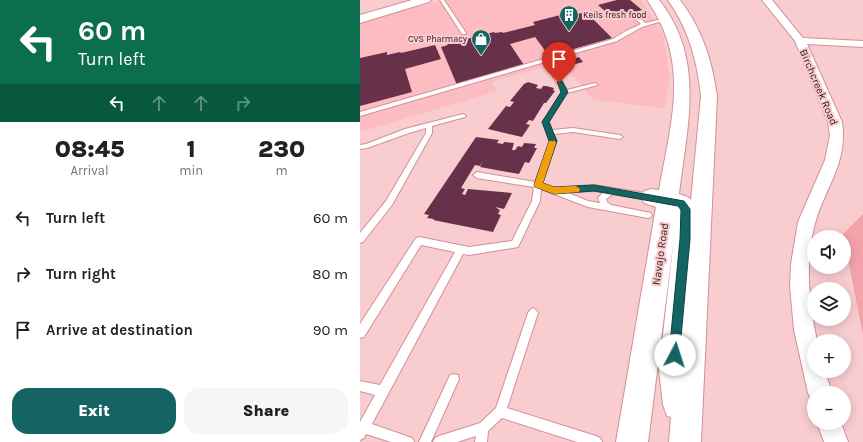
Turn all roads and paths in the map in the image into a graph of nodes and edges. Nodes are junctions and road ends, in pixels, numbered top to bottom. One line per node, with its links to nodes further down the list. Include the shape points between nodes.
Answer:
1 (425, 0): 5 (main road)
2 (442, 0): 11 (lane)
3 (653, 0): 6 (main road)
4 (767, 0): 12 (street, Birchcreek Road)
5 (406, 2): 7 (main road); 9 (main road)
6 (671, 10): 10 (lane); 27 (main road, via 682,70 683,97); 47 (main road, via 686,16 697,36 706,68 709,96)
7 (360, 11)
8 (636, 17): 10 (lane)
9 (360, 20)
10 (644, 25): 17 (lane, via 615,40)
11 (464, 34)
12 (800, 41): 13 (street); 35 (street, Birchcreek Road, via 835,122 838,135 836,152 807,222 801,261 802,310)
13 (863, 44)
14 (554, 73): 16 (lane)
15 (595, 84): 16 (lane)
16 (565, 92): 20 (lane, via 546,122)
17 (360, 114)
18 (463, 116): 19 (lane)
19 (429, 126): 22 (lane); 29 (lane, via 429,133 389,203)
20 (550, 132): 21 (lane, via 573,130); 24 (lane, via 553,141)
21 (620, 137)
22 (360, 147)
23 (477, 175): 24 (lane)
24 (538, 185): 25 (lane); 30 (lane, via 536,201 515,244)
25 (554, 190): 26 (lane, via 594,188); 28 (lane, via 588,204)
26 (614, 191): 27 (lane); 28 (lane, via 606,193 602,198 604,204)
27 (656, 204): 28 (lane); 46 (main road, Navajo Road, via 662,241); 47 (main road, via 681,203 686,209 673,370)
28 (610, 208)
29 (360, 239)
30 (461, 249): 32 (lane, via 419,241); 36 (lane)
31 (533, 313): 37 (lane)
32 (360, 333)
33 (454, 379): 42 (lane)
34 (360, 386): 36 (lane)
35 (818, 386)
36 (383, 391): 40 (lane)
37 (500, 412): 38 (lane); 45 (lane)
38 (483, 428): 43 (lane); 44 (lane)
39 (832, 430): 48 (street)
40 (362, 431): 41 (lane)
41 (408, 442)
42 (425, 442)
43 (439, 442)
44 (481, 442)
45 (596, 442)
46 (632, 442)
47 (684, 442)
48 (836, 442)

